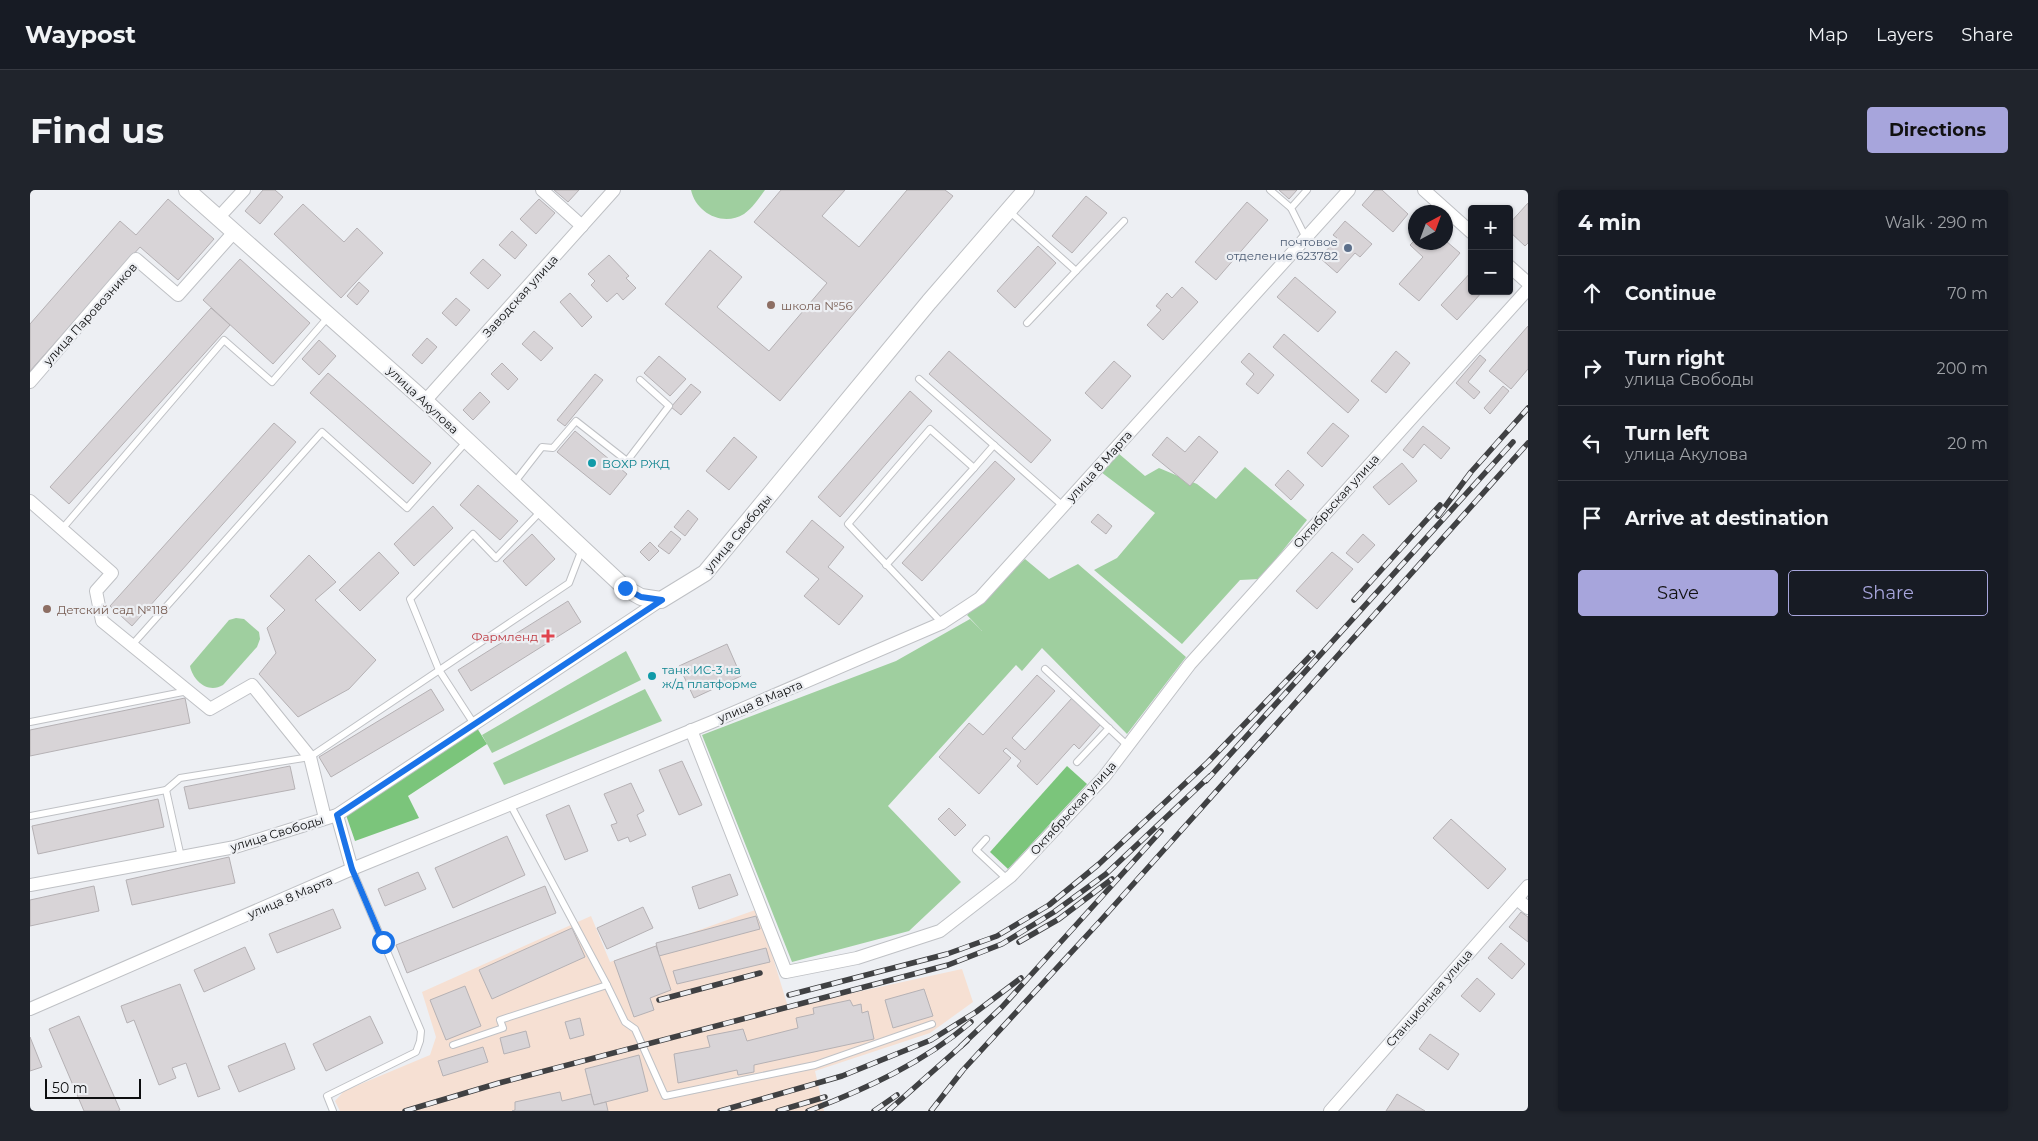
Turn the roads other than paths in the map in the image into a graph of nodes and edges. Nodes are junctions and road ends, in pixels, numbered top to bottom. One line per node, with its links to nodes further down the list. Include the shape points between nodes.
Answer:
1 (187, 190): 12 (street, улица Акулова)
2 (244, 190): 12 (street)
3 (542, 190): 14 (street)
4 (614, 190): 14 (street, Заводская улица)
5 (1026, 190): 11 (street, улица Свободы)
6 (1270, 190): 10 (lane)
7 (1307, 190): 10 (lane)
8 (1349, 190): 17 (street, улица 8 Марта)
9 (1424, 190): 15 (street)
10 (1291, 208): 17 (lane)
11 (1008, 210): 19 (lane); 38 (street, улица Свободы, via 706,573)
12 (219, 218): 16 (street, улица Акулова)
13 (1124, 221): 19 (lane)
14 (582, 226): 27 (street, Заводская улица)
15 (1468, 229)
16 (235, 231): 22 (street, улица Акулова); 26 (street, улица Паровозников, via 178,295 136,259)
17 (1306, 238): 33 (street, улица 8 Марта)
18 (1513, 270): 20 (street)
19 (1076, 271): 23 (lane)
20 (1528, 283)
21 (1528, 289): 48 (street, Октябрьская улица, via 1190,664)
22 (330, 315): 27 (street, улица Акулова); 35 (lane, via 272,382 224,340)
23 (1027, 323)
24 (640, 380): 31 (lane, via 669,406 627,461 576,421 553,448 542,448)
25 (919, 380): 29 (lane)
26 (30, 382)
27 (425, 401): 28 (street, улица Акулова)
28 (467, 441): 31 (street, улица Акулова); 40 (lane, via 407,508 322,432)
29 (994, 445): 30 (lane); 33 (lane)
30 (974, 468): 37 (lane); 37 (lane, via 930,429 848,524)
31 (513, 484): 34 (street, улица Акулова)
32 (30, 501): 35 (street)
33 (1063, 506): 39 (street, улица 8 Марта, via 980,598)
34 (541, 510): 36 (street, улица Акулова); 42 (lane, via 496,558 473,534 410,599)
35 (62, 529): 40 (street, via 112,573 96,591 102,621)
36 (583, 548): 38 (street, улица Акулова, via 625,588 641,597); 42 (lane, via 569,583)
37 (886, 566): 39 (lane)
38 (662, 600): 45 (street, улица Свободы)
39 (942, 623): 47 (street, улица 8 Марта)
40 (132, 645): 43 (street)
41 (1046, 669): 46 (lane)
42 (439, 670): 45 (lane); 49 (lane)
43 (188, 691): 44 (lane); 49 (street, via 210,709 252,685)
44 (30, 722)
45 (474, 724): 54 (street, улица Свободы)
46 (1109, 728): 48 (lane); 50 (lane)
47 (691, 730): 52 (street, улица 8 Марта); 58 (street, Октябрьская улица, via 786,972 856,958 940,931)
48 (1128, 746): 58 (street, Октябрьская улица, via 1104,778)
49 (310, 756): 51 (lane, via 180,778); 54 (street)
50 (1078, 762)
51 (166, 790): 53 (lane); 56 (lane)
52 (510, 804): 57 (street, улица 8 Марта); 63 (lane)
53 (30, 816)
54 (331, 816): 56 (street, улица Свободы, via 235,846); 57 (street)
55 (986, 839): 58 (lane, via 976,850)
56 (181, 857): 59 (street, улица Свободы)
57 (352, 869): 64 (street, улица 8 Марта); 67 (lane, via 421,1031 416,1052 327,1096)
58 (1008, 878)
59 (30, 885)
60 (1528, 886): 61 (street, Станционная улица)
61 (1516, 899): 62 (street); 68 (street, Станционная улица)
62 (1528, 908)
63 (607, 984): 65 (lane, via 624,1022 635,1028 665,1096 815,1065); 66 (lane, via 500,1020 503,1028)
64 (30, 1010)
65 (932, 1024)
66 (453, 1045)
67 (333, 1111)
68 (1330, 1111)

